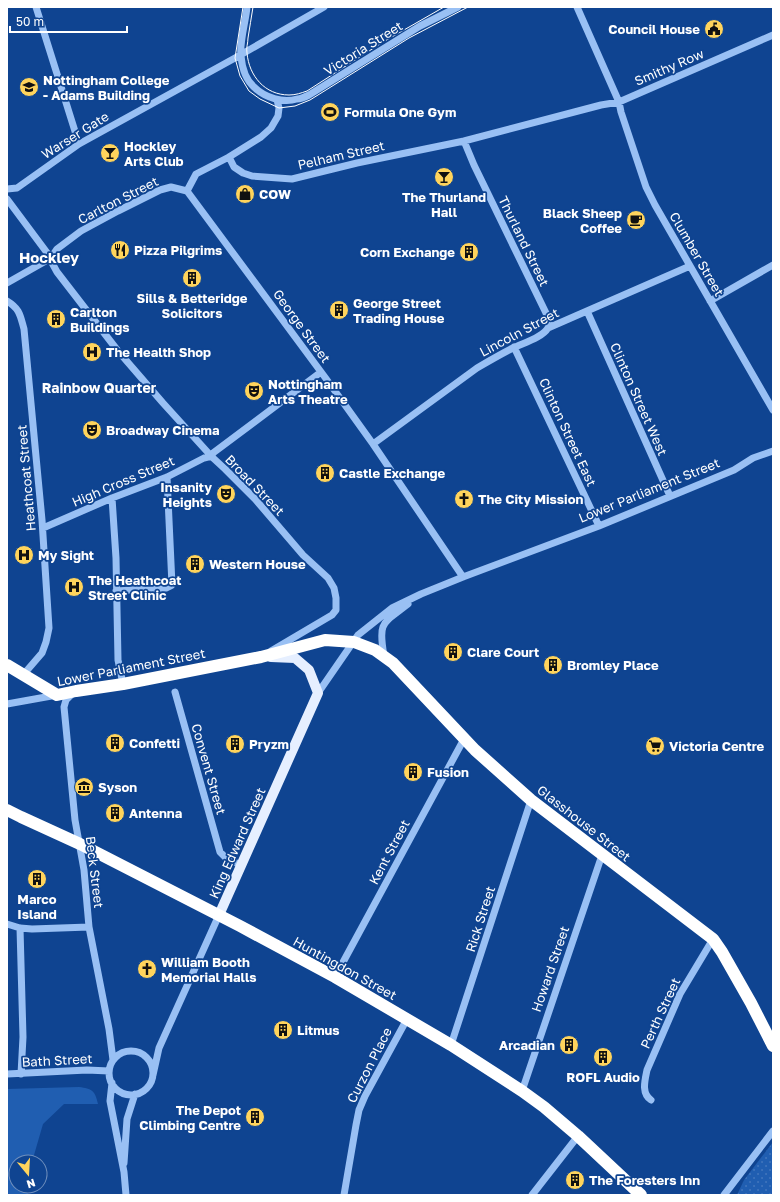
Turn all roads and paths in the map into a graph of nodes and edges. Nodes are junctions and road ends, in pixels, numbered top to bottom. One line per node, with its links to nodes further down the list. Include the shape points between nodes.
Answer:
1 (36, 7): 11 (street)
2 (248, 7): 7 (street)
3 (324, 7): 7 (street, Warser Gate)
4 (458, 7): 8 (street, Victoria Street, via 420,26 309,95 297,100)
5 (577, 7): 9 (street, Clumber Street)
6 (773, 35): 9 (street, Smithy Row)
7 (241, 55): 8 (street, via 248,79 254,88); 11 (street, Warser Gate)
8 (277, 100): 12 (street, via 278,116 271,128)
9 (619, 102): 10 (street, Pelham Street); 18 (street, Clumber Street, via 646,186)
10 (464, 141): 12 (street, Pelham Street, via 292,179 243,173 234,167); 23 (street, Thurland Street, via 546,313)
11 (79, 144): 13 (street, Warser Gate, via 18,188)
12 (229, 157): 14 (street, via 196,174)
13 (7, 189)
14 (187, 191): 16 (street, Carlton Street, via 171,186 160,190 81,231 57,249); 25 (street, George Street)
15 (7, 199): 16 (street, Broad Street)
16 (51, 258): 19 (street, Carlton Street); 29 (street, Broad Street, via 57,272 118,351)
17 (773, 265): 21 (street)
18 (690, 266): 21 (street, Clumber Street); 22 (street, Lincoln Street)
19 (7, 284)
20 (7, 301): 34 (street, Heathcoat Street, via 20,312 24,329)
21 (710, 301): 26 (street, Clumber Street)
22 (587, 311): 23 (street, Lincoln Street); 31 (street, Clinton Street West)
23 (548, 328): 24 (street, Lincoln Street, via 544,334)
24 (514, 347): 27 (street, Lincoln Street, via 477,368); 33 (street, Clinton Street East)
25 (321, 372): 27 (street, George Street); 29 (street, via 213,452)
26 (773, 410)
27 (373, 444): 35 (street, George Street)
28 (773, 451): 31 (street, Lower Parliament Street)
29 (212, 457): 30 (street, High Cross Street, via 208,456); 38 (street, Broad Street, via 255,500 303,555 328,578)
30 (167, 477): 32 (street, High Cross Street); 36 (street, via 172,585 166,588)
31 (670, 496): 33 (street, Lower Parliament Street)
32 (112, 498): 34 (street, High Cross Street); 36 (street)
33 (599, 526): 35 (street, Lower Parliament Street)
34 (43, 528): 43 (street, Heathcoat Street, via 49,628 42,652)
35 (463, 577): 37 (street, Lower Parliament Street)
36 (116, 591): 44 (street, via 118,660)
37 (421, 594): 39 (street, Lower Parliament Street, via 392,608 362,630); 40 (street, Lower Parliament Street, via 384,624 381,631)
38 (336, 598): 41 (street, Lower Parliament Street, via 336,610 332,615)
39 (354, 642): 40 (highway, Glasshouse Street); 41 (highway, Lower Parliament Street, via 325,640); 47 (street, Lower Parliament Street)
40 (384, 656): 50 (highway, Glasshouse Street)
41 (261, 657): 44 (highway, Lower Parliament Street); 47 (main road, via 295,658 308,670)
42 (7, 665): 43 (highway)
43 (23, 675): 48 (highway)
44 (123, 684): 45 (highway, Lower Parliament Street)
45 (76, 691): 48 (highway, Lower Parliament Street); 53 (street, Beck Street, via 66,700 64,707 75,820)
46 (175, 692): 55 (street, Convent Street, via 220,852 227,859)
47 (318, 693): 55 (main road, King Edward Street)
48 (57, 696): 49 (street, Lower Parliament Street)
49 (7, 704)
50 (464, 739): 51 (highway, Glasshouse Street); 61 (street, Kent Street)
51 (531, 800): 54 (highway, Glasshouse Street); 63 (street, Rick Street)
52 (7, 810): 53 (highway, Huntingdon Street)
53 (80, 844): 56 (highway, Huntingdon Street); 58 (street, Beck Street)
54 (602, 855): 60 (highway, Glasshouse Street); 71 (street, Howard Street)
55 (241, 865): 56 (main road, King Edward Street)
56 (218, 915): 61 (highway, Huntingdon Street); 69 (street, King Edward Street, via 159,1048)
57 (7, 924): 59 (street)
58 (89, 927): 59 (street); 65 (street, Beck Street)
59 (20, 928): 68 (street, via 23,1036)
60 (713, 939): 64 (highway, Glasshouse Street); 73 (street, Perth Street, via 680,994 647,1070 645,1090)
61 (335, 977): 62 (highway, Huntingdon Street)
62 (406, 1019): 63 (highway, Huntingdon Street); 78 (street, Curzon Place, via 360,1110)
63 (451, 1045): 71 (highway, Huntingdon Street)
64 (773, 1046)
65 (113, 1060): 66 (street); 69 (street, via 125,1051 139,1052 150,1062)
66 (109, 1071): 68 (street, Bath Street); 70 (street)
67 (7, 1074): 68 (street, Bath Street)
68 (21, 1074)
69 (153, 1075): 72 (street, via 147,1087)
70 (112, 1084): 72 (street, via 122,1093); 76 (street, via 110,1100)
71 (522, 1091): 75 (highway, Huntingdon Street)
72 (135, 1094): 76 (street, via 127,1119)
73 (651, 1100)
74 (773, 1131): 81 (street)
75 (578, 1136): 79 (street); 80 (highway, Huntingdon Street)
76 (124, 1172): 77 (street)
77 (126, 1195)
78 (344, 1195)
79 (532, 1195)
80 (641, 1195)
81 (724, 1195)

